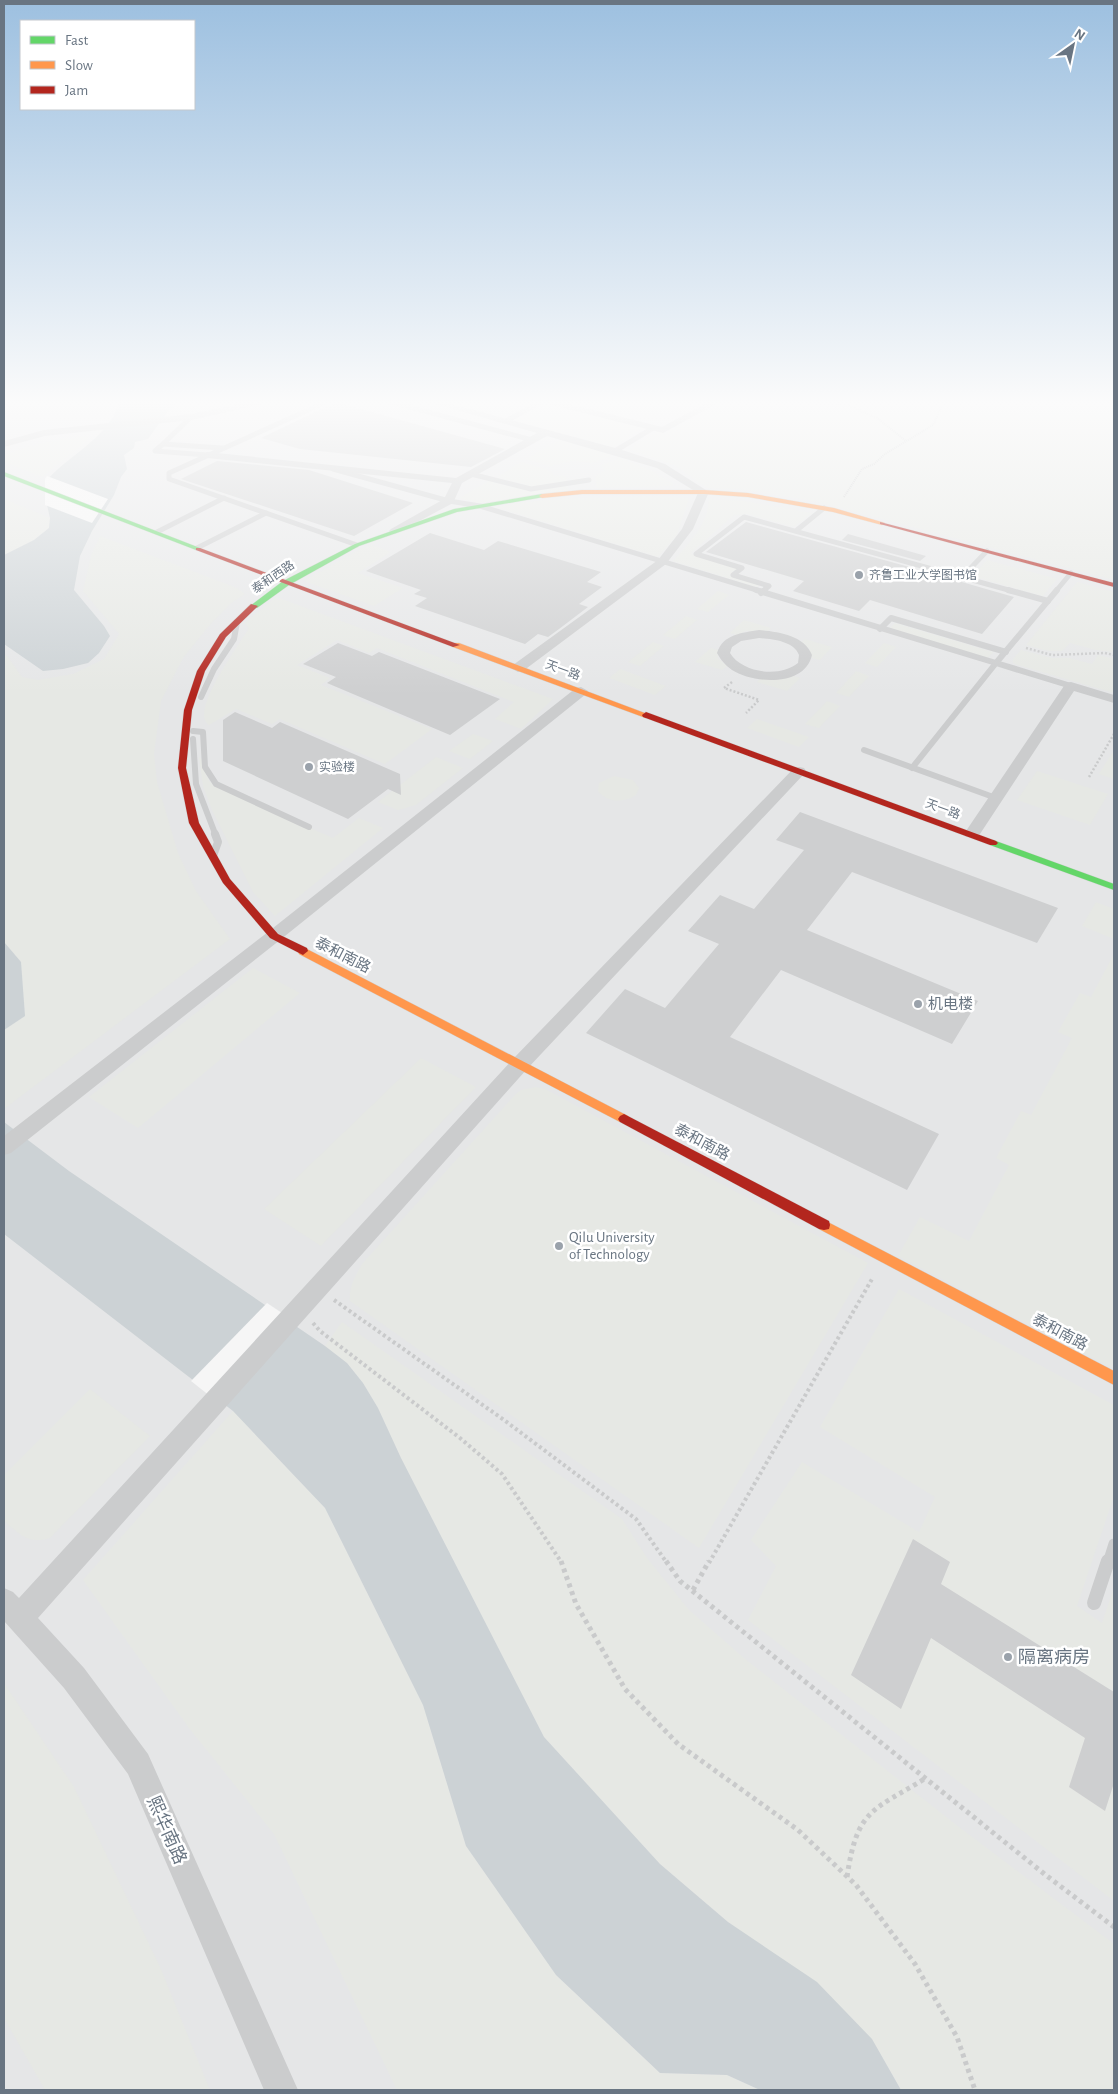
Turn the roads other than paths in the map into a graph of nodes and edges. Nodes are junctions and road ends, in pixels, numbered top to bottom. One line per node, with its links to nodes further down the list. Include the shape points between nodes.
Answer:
1 (69, 500): 13 (street, 天一路)
2 (221, 500): 13 (lane)
3 (229, 500): 11 (lane)
4 (444, 500): 8 (lane)
5 (512, 500): 9 (street, 泰和西路)
6 (701, 500): 18 (street, via 680,544)
7 (771, 500): 10 (street, 泰和西路)
8 (449, 501): 9 (lane); 14 (street)
9 (480, 506): 14 (street, 泰和西路, via 456,510); 18 (lane)
10 (829, 509): 12 (lane); 17 (street, 泰和西路)
11 (266, 513): 15 (lane); 16 (lane)
12 (797, 530): 20 (lane); 23 (lane, via 744,517 696,554 742,568 733,575 769,586)
13 (157, 532): 16 (street, 天一路)
14 (385, 536): 15 (street, 泰和西路)
15 (357, 545): 21 (street, 泰和西路)
16 (196, 548): 21 (street, 天一路)
17 (987, 551): 19 (street, 泰和西路); 20 (lane)
18 (662, 562): 23 (lane); 29 (street)
19 (1071, 574): 22 (street, 泰和西路); 24 (lane)
20 (962, 576): 24 (lane)
21 (286, 583): 25 (street, 泰和西路); 29 (street, 天一路)
22 (1114, 585)
23 (761, 593): 26 (lane)
24 (1048, 600): 27 (lane)
25 (237, 622): 34 (lane, via 235,641 220,658); 43 (street, 泰和西路, via 223,636 201,671 188,710 183,758 182,768 194,823)
26 (880, 629): 27 (lane, via 891,618); 28 (lane)
27 (1006, 652): 28 (lane)
28 (996, 663): 31 (lane); 38 (lane)
29 (518, 668): 32 (street, 天一路)
30 (744, 672): 30 (street, via 726,661 723,654 728,642 736,638 759,634 784,637 806,654 801,667 793,672 770,676)
31 (1071, 686): 33 (street); 40 (street)
32 (581, 691): 39 (street, 天一路); 45 (street)
33 (1114, 699)
34 (199, 703)
35 (195, 722): 36 (lane)
36 (193, 731): 41 (lane, via 203,732 204,767 216,784); 43 (lane, via 196,784 218,842)
37 (864, 750): 38 (lane)
38 (912, 768): 40 (lane)
39 (799, 771): 42 (street, 天一路); 46 (street)
40 (996, 798): 42 (street)
41 (309, 827)
42 (972, 834): 44 (street, 天一路)
43 (213, 856): 45 (street, 泰和西路, via 226,880)
44 (1114, 887)
45 (274, 936): 46 (street, 泰和南路); 47 (street)
46 (520, 1064): 48 (street, 泰和南路); 51 (street, via 180,1440)
47 (4, 1147)
48 (1114, 1378)
49 (1114, 1544): 50 (lane)
50 (1094, 1603)
51 (12, 1609): 52 (street, 熙华南路, via 74,1678 138,1764)
52 (281, 2090)

